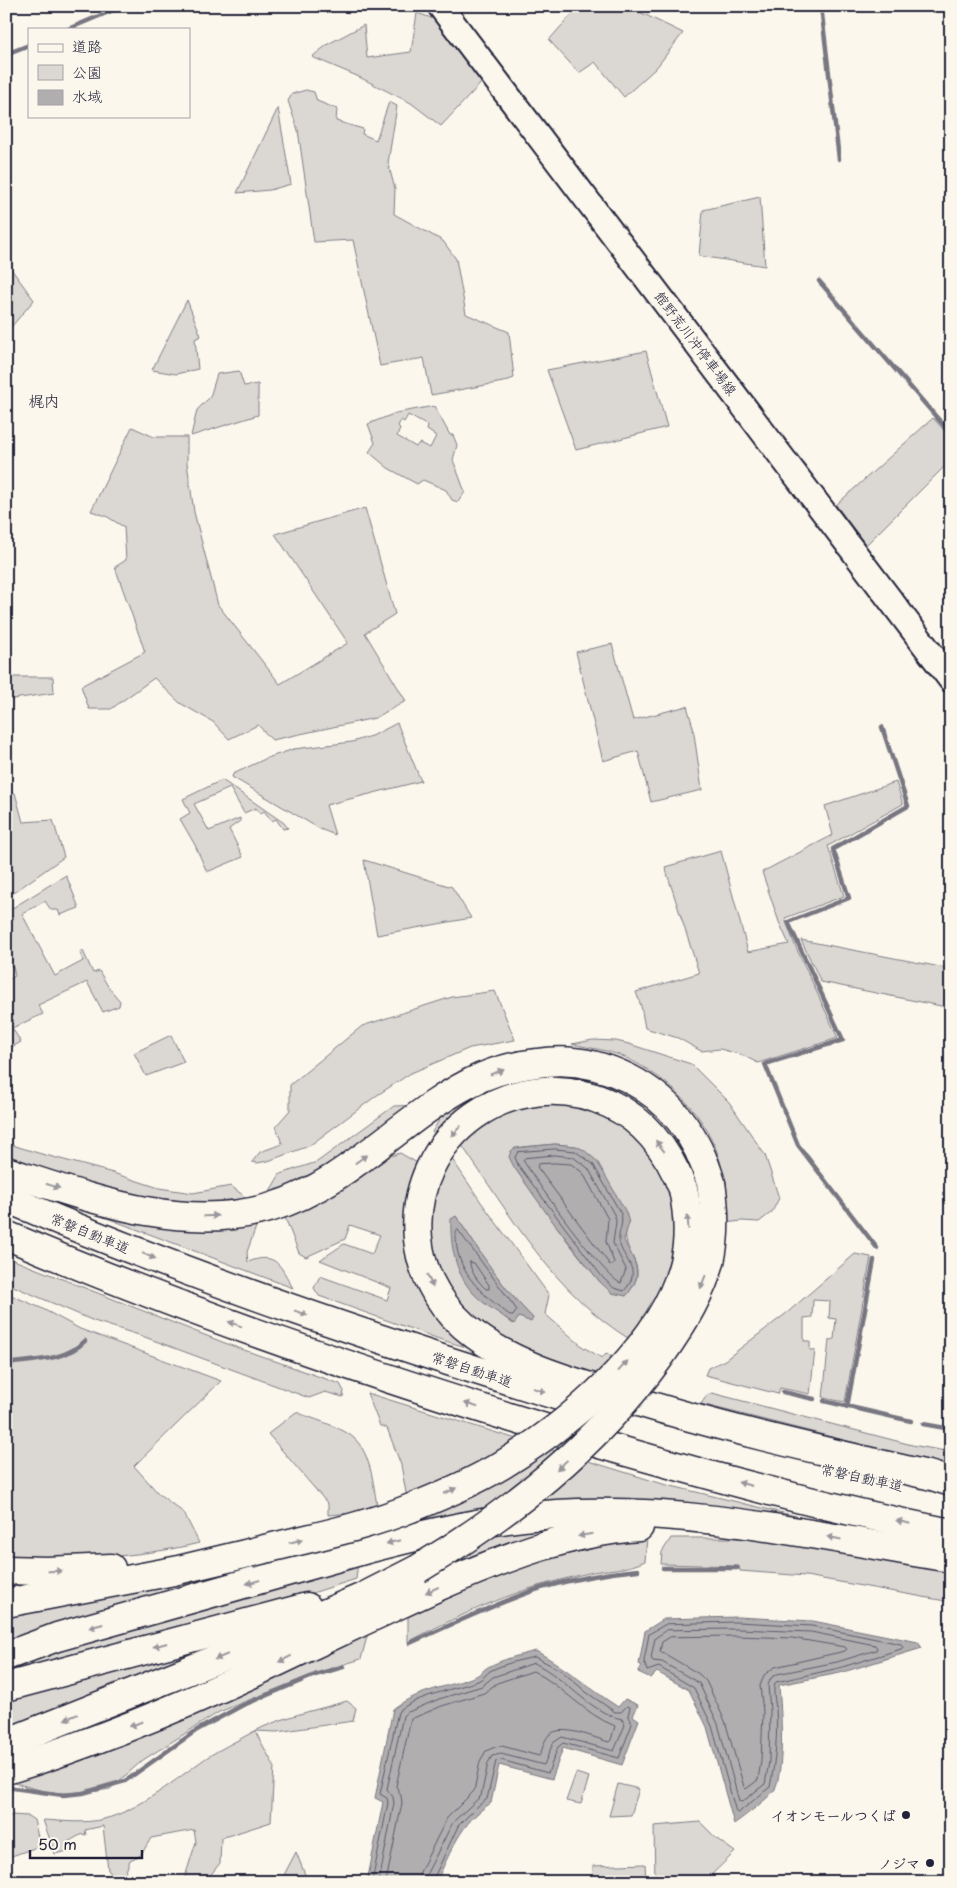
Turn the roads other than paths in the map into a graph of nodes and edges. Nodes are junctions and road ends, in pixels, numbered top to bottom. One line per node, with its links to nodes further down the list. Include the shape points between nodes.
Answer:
1 (440, 6): 2 (main road, 館野荒川沖停車場線)
2 (951, 680)
3 (6, 1171): 14 (highway, one-way to 14, bridge, via 86,1197 148,1211 180,1216 248,1212 272,1207 317,1188 441,1100 482,1077 523,1065 563,1061 602,1068 638,1084 675,1114 705,1163 711,1183 715,1222 705,1278 685,1319 650,1370 605,1422 548,1477 482,1529 418,1569)
4 (6, 1198): 7 (highway, 常磐自動車道, one-way to 7, via 172,1266 458,1365 703,1438)
5 (6, 1235): 9 (highway, one-way to 5, via 681,1467 441,1396 188,1307)
6 (951, 1482): 11 (highway, one-way to 6, bridge, via 219,1554 249,1553 388,1517 475,1479 501,1465 568,1418 602,1386 646,1338 677,1284 687,1247 687,1210 683,1188 671,1162 642,1126 610,1104 569,1092 524,1093 504,1099 455,1131 426,1176 421,1193 417,1230 424,1268 442,1304 458,1322 492,1347 532,1367 575,1382 646,1404 762,1437)
7 (951, 1496)
8 (738, 1523): 10 (highway, one-way to 8); 15 (highway, one-way to 15, via 595,1512 517,1518 367,1549 57,1637); 18 (highway, one-way to 18, via 624,1528 536,1547 426,1592 185,1704 117,1732)
9 (951, 1533)
10 (951, 1558)
11 (173, 1566): 12 (highway, one-way to 11); 13 (highway)
12 (6, 1570)
13 (6, 1603)
14 (328, 1606): 16 (highway, one-way to 16); 17 (highway, one-way to 17, via 242,1649)
15 (6, 1656)
16 (6, 1687)
17 (6, 1743)
18 (6, 1770)

